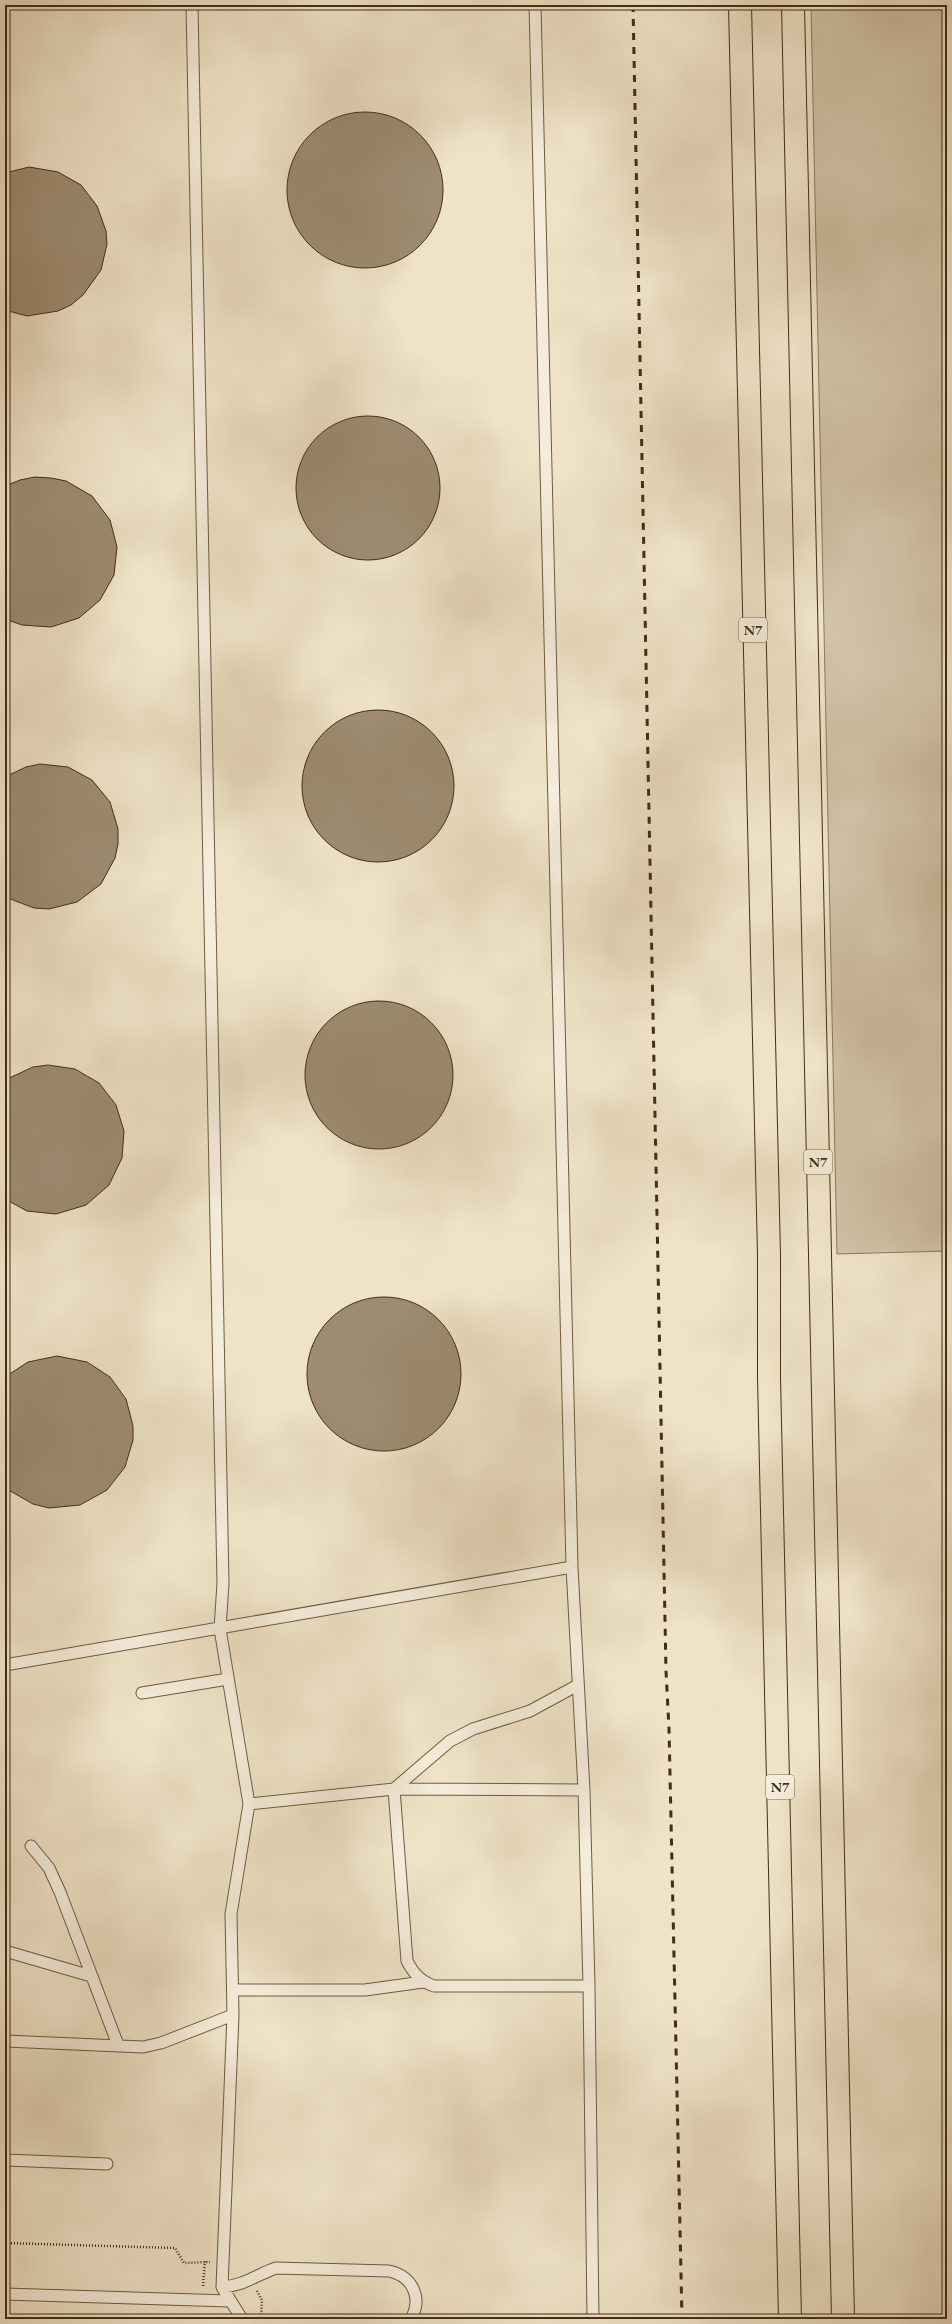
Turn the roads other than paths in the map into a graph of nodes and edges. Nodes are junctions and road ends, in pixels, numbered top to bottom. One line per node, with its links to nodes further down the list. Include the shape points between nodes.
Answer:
1 (192, 5): 6 (lane, via 223,1583)
2 (535, 5): 5 (lane)
3 (740, 5): 31 (highway, N7)
4 (793, 5): 32 (highway, N7)
5 (572, 1567): 6 (lane); 9 (lane)
6 (220, 1629): 7 (lane); 8 (lane)
7 (5, 1665)
8 (228, 1680): 10 (lane); 13 (lane)
9 (578, 1685): 11 (lane, via 530,1711 473,1729 450,1741); 12 (lane)
10 (142, 1693)
11 (394, 1789): 12 (lane); 13 (lane); 17 (lane, via 407,1961)
12 (584, 1790): 18 (lane)
13 (249, 1804): 19 (lane, via 231,1914)
14 (31, 1846): 16 (lane, via 49,1868)
15 (5, 1951): 16 (lane)
16 (91, 1976): 22 (lane)
17 (423, 1982): 18 (lane, via 434,1986); 19 (lane, via 364,1990)
18 (589, 1986): 30 (lane)
19 (233, 1990): 20 (lane)
20 (233, 2015): 22 (lane, via 152,2046); 25 (lane)
21 (5, 2041): 22 (lane)
22 (118, 2045)
23 (5, 2160): 24 (lane)
24 (107, 2164)
25 (222, 2286): 27 (lane); 29 (lane, via 234,2286 250,2281 276,2268 388,2271 408,2279 414,2289 415,2306)
26 (5, 2294): 27 (lane)
27 (230, 2301): 28 (lane)
28 (242, 2319)
29 (410, 2319)
30 (593, 2319)
31 (790, 2319)
32 (843, 2319)

